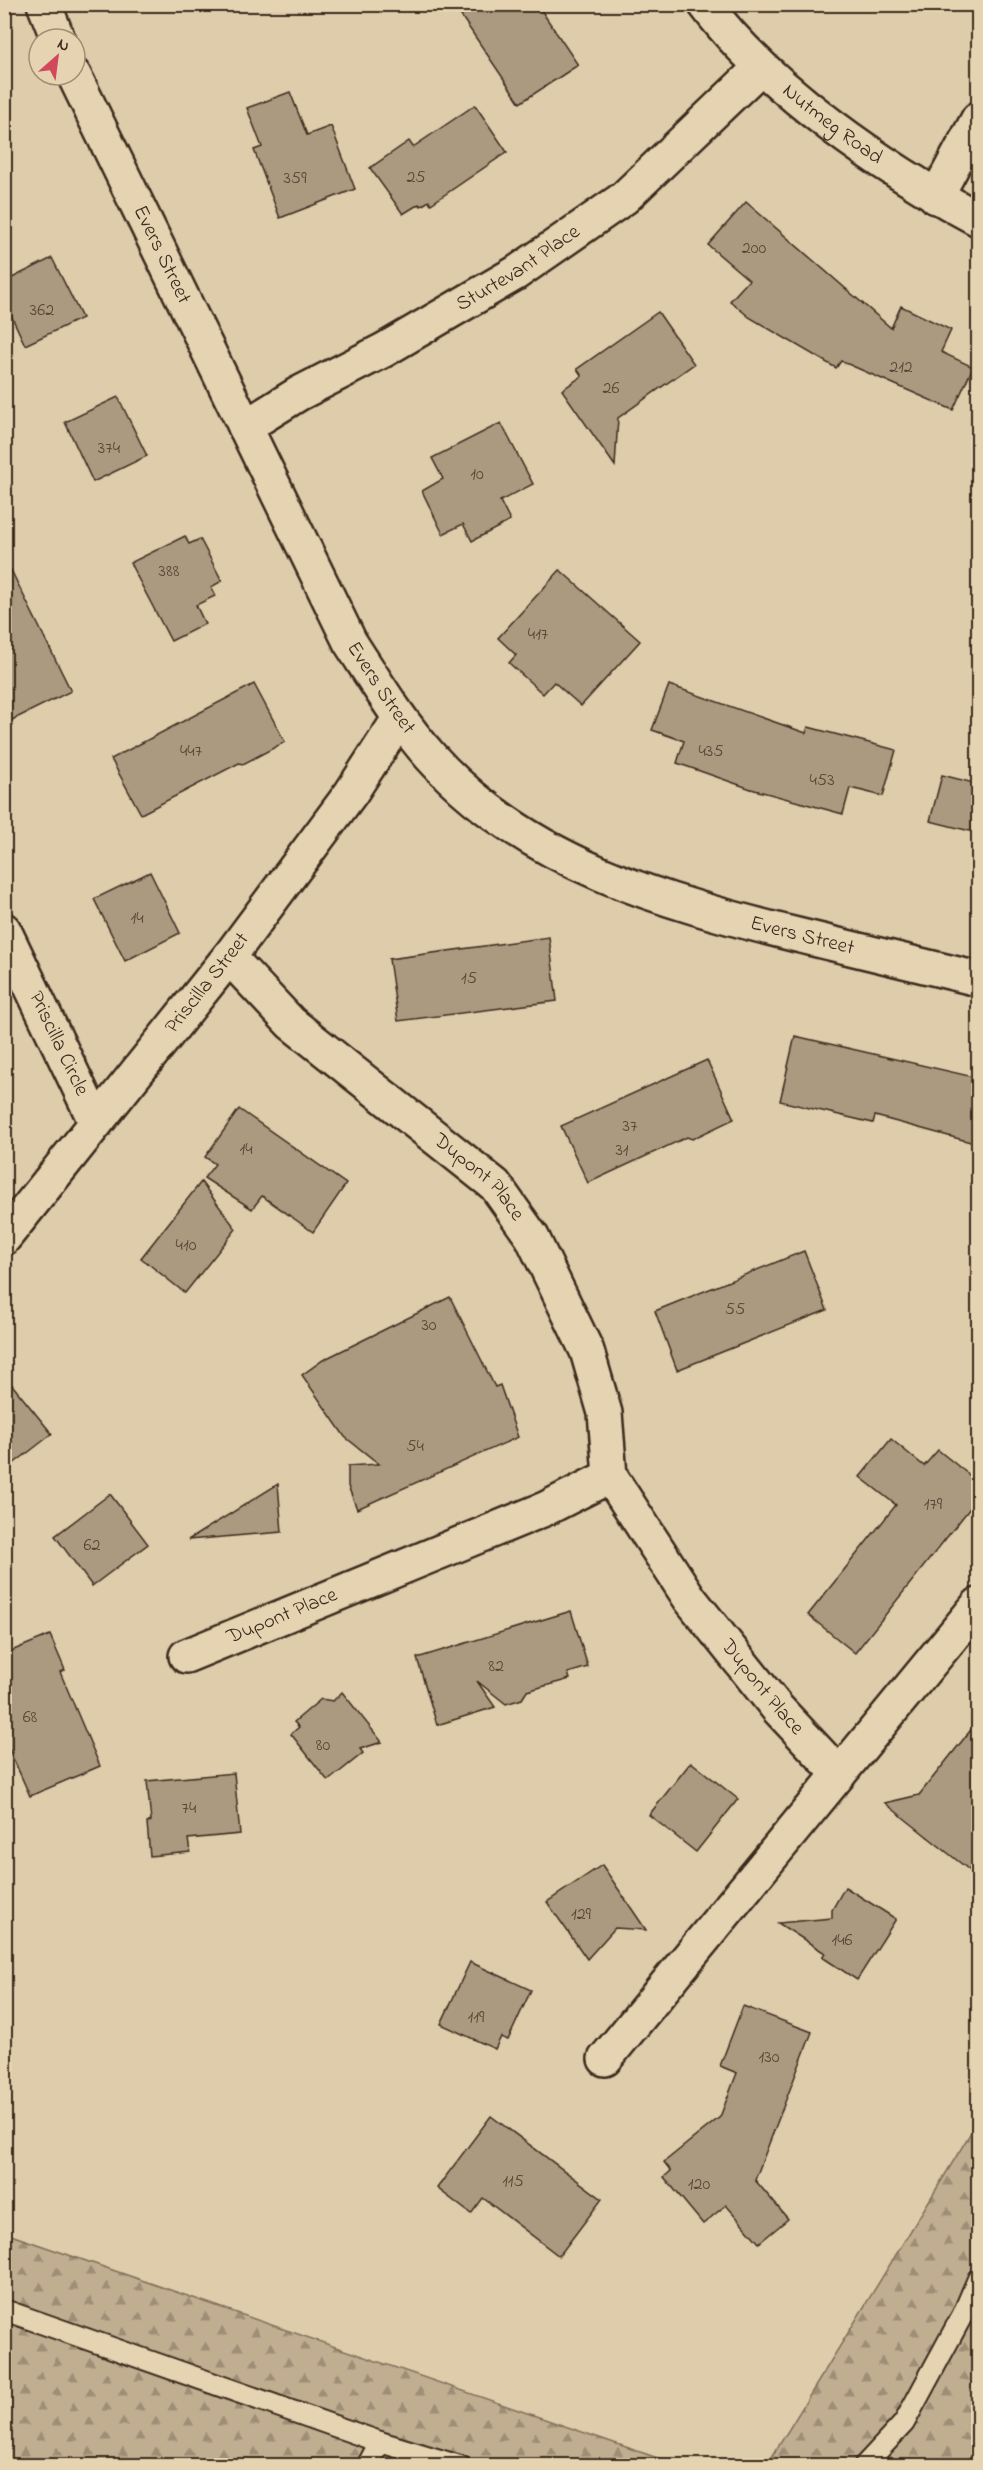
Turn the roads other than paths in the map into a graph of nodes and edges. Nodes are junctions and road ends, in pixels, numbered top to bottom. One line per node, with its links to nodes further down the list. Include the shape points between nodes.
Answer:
1 (44, 4): 3 (street)
2 (705, 4): 4 (street, Nutmeg Road)
3 (53, 27)
4 (760, 68): 7 (street, Nutmeg Road, via 853,140); 9 (street, Sturtevant Place, via 624,198 516,273)
5 (80, 87): 9 (street, Evers Street)
6 (978, 119): 7 (street)
7 (936, 197): 8 (street, Nutmeg Road)
8 (978, 219)
9 (245, 427): 10 (street, Evers Street, via 350,642)
10 (399, 719): 12 (street, Priscilla Street, via 351,793); 13 (street, Evers Street, via 433,759 485,808 554,853 618,882 685,907)
11 (4, 930): 14 (street, Priscilla Circle)
12 (229, 957): 14 (street, Priscilla Street); 16 (street, Dupont Place, via 291,1023 495,1185 532,1237 587,1351 605,1413)
13 (978, 979)
14 (96, 1123): 15 (street, Priscilla Street)
15 (4, 1238)
16 (609, 1476): 18 (street, Dupont Place, via 547,1508); 19 (street, Dupont Place, via 690,1599 778,1709)
17 (978, 1605): 19 (street)
18 (186, 1656)
19 (839, 1774): 20 (street)
20 (605, 2059)
21 (978, 2279): 26 (lane, via 904,2422)
22 (4, 2310): 23 (lane)
23 (380, 2442): 24 (lane); 25 (lane)
24 (367, 2466)
25 (460, 2466)
26 (864, 2466)

